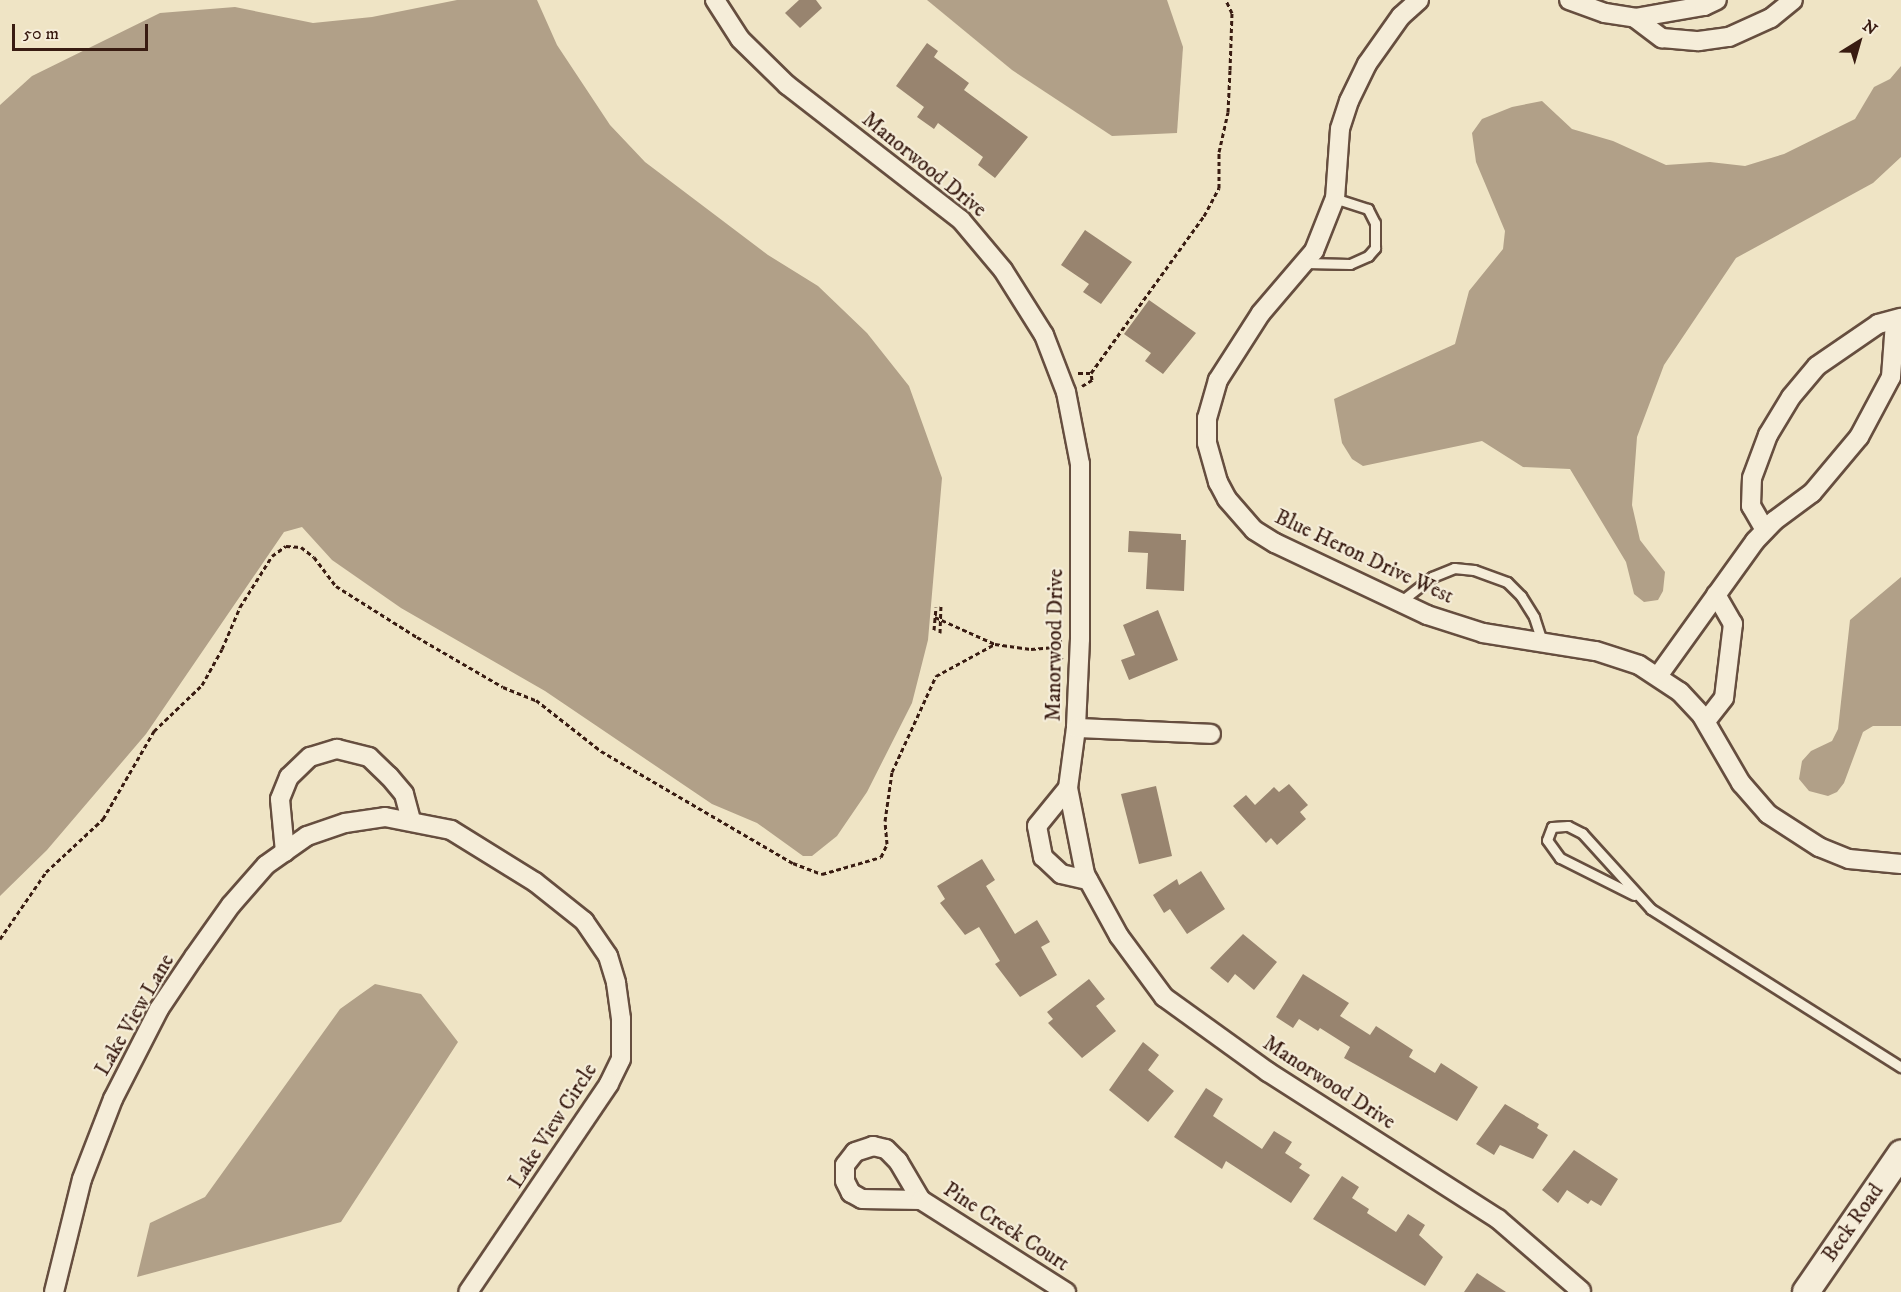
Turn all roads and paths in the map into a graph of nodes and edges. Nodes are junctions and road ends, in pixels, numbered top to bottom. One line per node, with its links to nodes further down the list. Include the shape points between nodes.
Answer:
1 (715, 0): 11 (street, Manorwood Drive, via 740,39 787,85 961,220 1004,270 1032,316)
2 (1226, 0): 11 (path, via 1232,13 1230,70 1219,152 1219,189 1204,216 1091,373 1092,380)
3 (1419, 0): 8 (street, Blue Heron Drive West, via 1401,16 1368,63 1349,101 1337,150)
4 (1569, 0): 7 (street, via 1605,13)
5 (1717, 0): 7 (street, via 1704,6)
6 (1793, 0): 7 (street, via 1772,18 1729,37 1699,41 1662,38)
7 (1635, 18)
8 (1335, 198): 9 (street, Blue Heron Drive West); 9 (lane, via 1368,209 1375,223 1375,248 1350,264)
9 (1306, 263): 14 (street, Blue Heron Drive West, via 1261,313 1218,380 1208,418 1211,463 1227,499 1254,530)
10 (1898, 320): 12 (street, via 1891,377 1878,407 1838,465 1812,493); 12 (street, via 1878,324 1817,366 1791,397 1768,435 1752,478 1751,506)
11 (1066, 392): 21 (street, Manorwood Drive, via 1080,464)
12 (1765, 531): 13 (street)
13 (1716, 595): 24 (street); 25 (street, via 1734,624 1724,698)
14 (1400, 602): 22 (street, Blue Heron Drive West, via 1465,628); 22 (lane, via 1432,577 1454,568 1474,570 1507,582 1521,596 1534,617)
15 (941, 606): 18 (path)
16 (936, 607): 17 (path)
17 (935, 617): 18 (path); 19 (path)
18 (941, 619): 20 (path); 23 (path)
19 (934, 630)
20 (940, 633)
21 (1080, 639): 23 (path, via 1059,638 1052,647 1031,650); 26 (street, Manorwood Drive)
22 (1542, 642): 24 (street, Blue Heron Drive West, via 1615,656)
23 (995, 644): 35 (path, via 936,676 892,772 885,821 887,844 881,857 822,874 793,863 644,778 601,751 536,700 503,687 336,586 301,547 286,546 272,556 240,607 202,685 154,731 103,819 46,872)
24 (1658, 676): 25 (street, Blue Heron Drive West, via 1680,692)
25 (1706, 721): 32 (street, Blue Heron Drive West, via 1756,802 1796,835 1850,859)
26 (1076, 728): 27 (street); 28 (street, Manorwood Drive)
27 (1211, 734)
28 (1068, 788): 33 (street, Manorwood Drive); 33 (street, via 1037,826 1043,857 1061,874)
29 (411, 820): 30 (street, Lake View Circle, via 385,817); 31 (street, via 404,794 389,776 369,758 337,749 310,757 290,777 280,799); 40 (street, Lake View Circle, via 451,830 535,882 584,921 608,956 621,1019 621,1059 609,1084)
30 (345, 823): 31 (street, Lake View Lane, via 307,837)
31 (285, 852): 39 (street, Lake View Lane, via 266,865 231,905 154,1019 113,1099 82,1179)
32 (1901, 864)
33 (1088, 880): 42 (street, Manorwood Drive, via 1119,936 1164,997 1268,1072 1498,1219)
34 (1634, 895): 34 (lane, via 1582,833 1568,826 1552,827 1547,840 1560,858); 36 (lane, via 1733,963)
35 (0, 939)
36 (1901, 1067)
37 (1901, 1154): 43 (main road, Beck Road)
38 (921, 1200): 41 (street, Pine Creek Court)
39 (54, 1292)
40 (468, 1292)
41 (1066, 1292)
42 (1582, 1292)
43 (1806, 1292)

